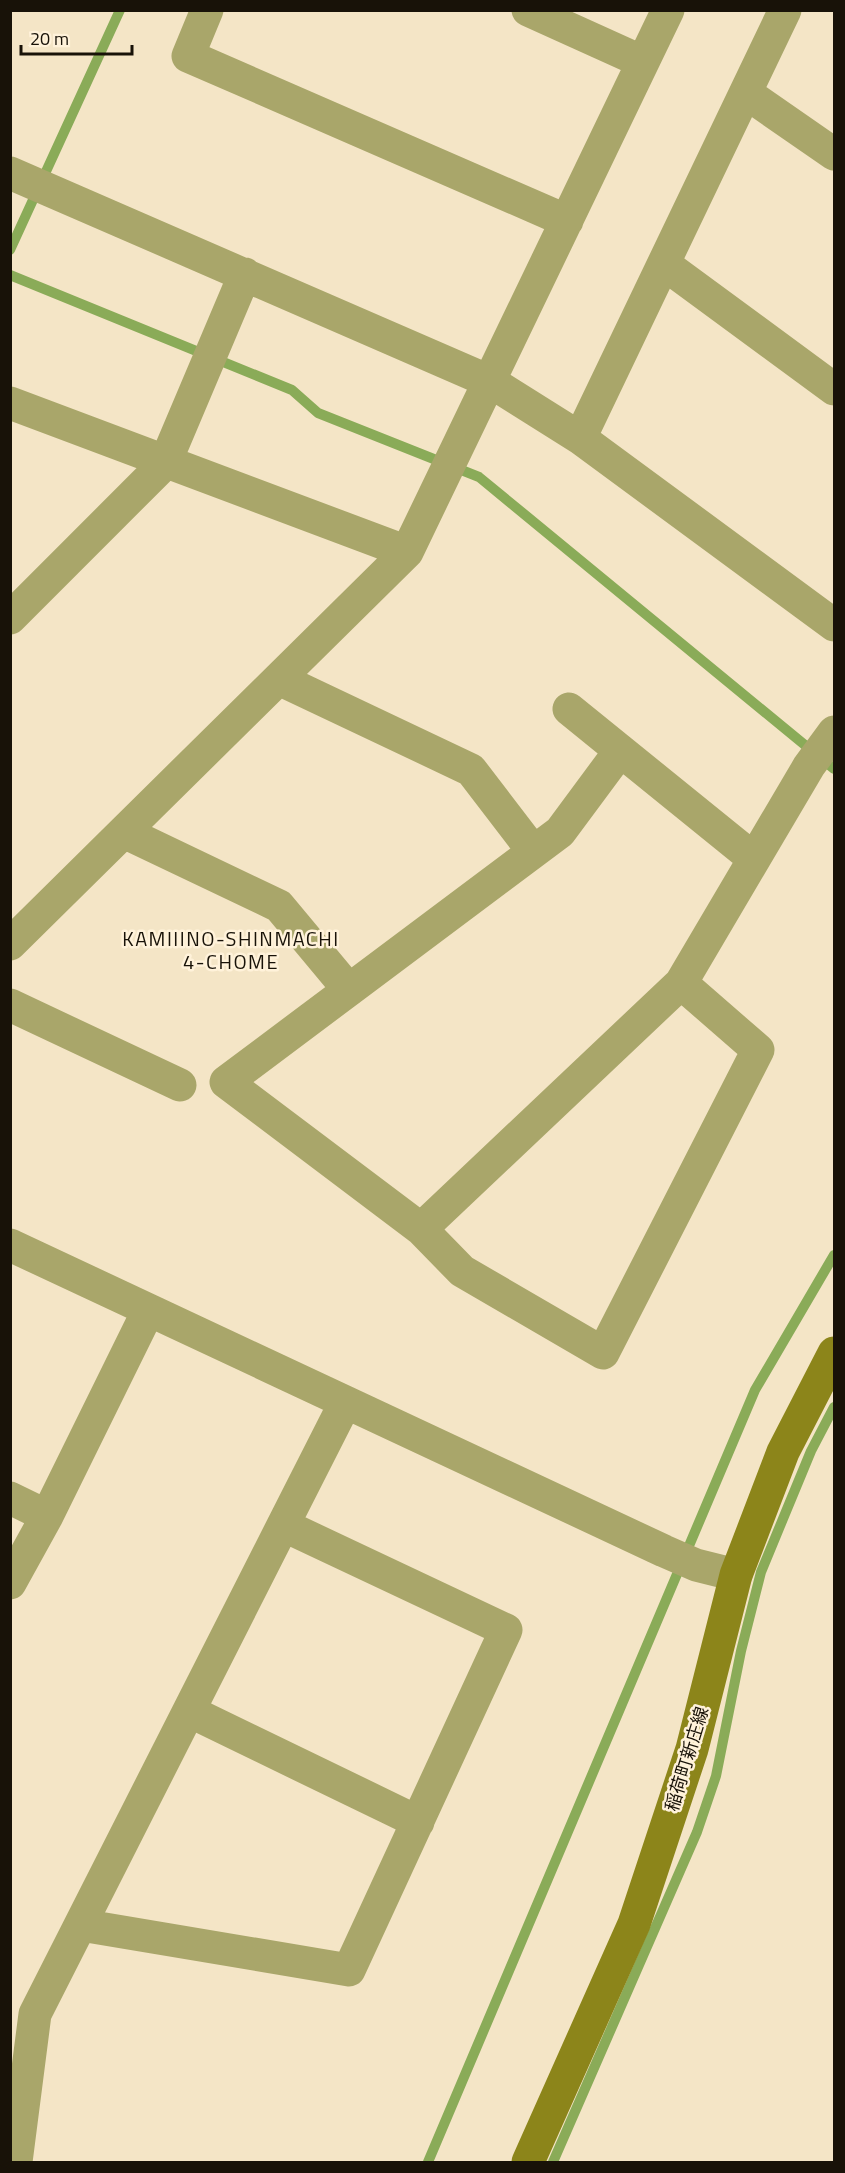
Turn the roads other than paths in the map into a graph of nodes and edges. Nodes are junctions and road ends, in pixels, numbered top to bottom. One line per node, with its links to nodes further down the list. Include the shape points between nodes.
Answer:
1 (207, 10): 9 (street, via 188,56)
2 (528, 10): 5 (street)
3 (668, 10): 5 (street)
4 (786, 10): 6 (street)
5 (643, 62): 9 (street)
6 (746, 93): 7 (street); 10 (street)
7 (834, 154)
8 (10, 172): 11 (street)
9 (567, 221): 12 (street)
10 (664, 264): 13 (street); 15 (street)
11 (245, 274): 12 (street); 16 (street)
12 (491, 382): 15 (street); 17 (street)
13 (834, 389)
14 (10, 403): 16 (street)
15 (580, 438): 19 (street)
16 (165, 463): 17 (street); 18 (street)
17 (407, 552): 20 (street)
18 (10, 618)
19 (834, 625)
20 (279, 679): 24 (street); 25 (street, via 471,770)
21 (568, 709): 23 (street)
22 (834, 732): 26 (street, via 809,765)
23 (620, 751): 25 (street, via 560,832); 26 (street)
24 (124, 832): 27 (street); 29 (street, via 279,906)
25 (533, 852): 29 (street)
26 (754, 860): 28 (street)
27 (10, 944)
28 (681, 983): 32 (street); 32 (street, via 758,1050 603,1353 462,1271)
29 (349, 990): 32 (street, via 226,1082)
30 (10, 1005): 31 (street)
31 (180, 1085)
32 (421, 1228)
33 (10, 1245): 34 (street)
34 (148, 1311): 36 (street); 38 (street)
35 (834, 1353): 40 (main road, 稲荷町新庄線, via 783,1452)
36 (345, 1403): 39 (street); 40 (street, via 664,1551 696,1565)
37 (10, 1498): 38 (street)
38 (47, 1516): 41 (street)
39 (283, 1525): 42 (street); 43 (street, via 506,1630)
40 (736, 1575): 47 (main road, 稲荷町新庄線, via 692,1749 634,1924)
41 (10, 1583)
42 (189, 1711): 43 (street); 44 (street)
43 (418, 1822): 44 (street, via 349,1971)
44 (81, 1925): 45 (street, via 35,2014)
45 (16, 2114): 46 (street)
46 (16, 2163)
47 (528, 2163)

